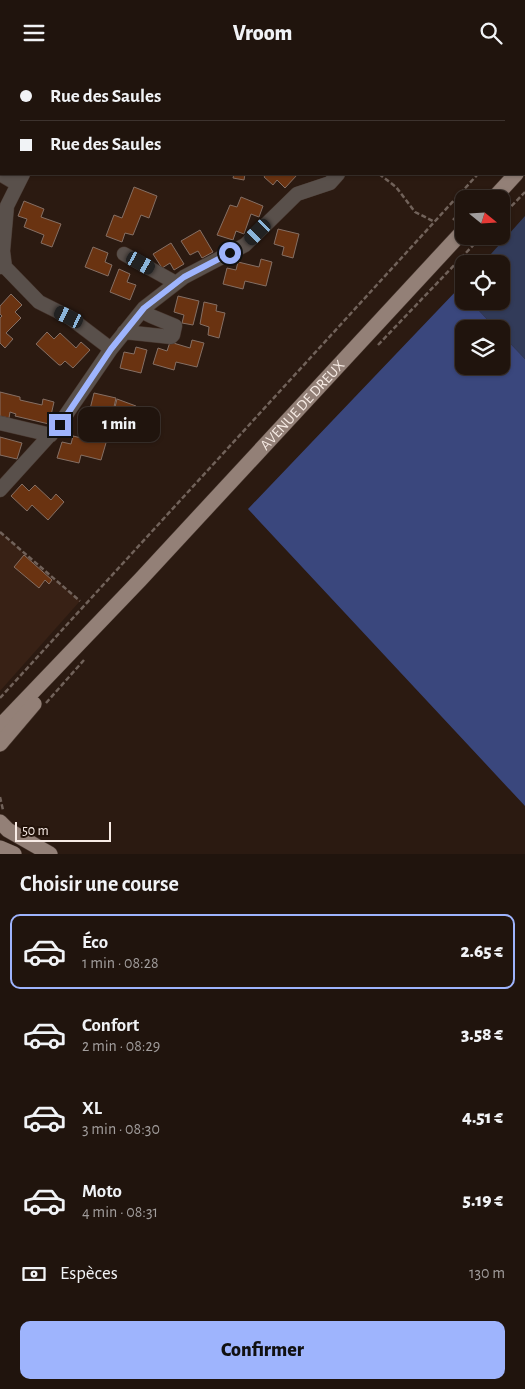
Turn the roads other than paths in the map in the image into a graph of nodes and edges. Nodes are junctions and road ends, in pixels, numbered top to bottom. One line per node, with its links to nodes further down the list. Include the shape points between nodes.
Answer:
1 (4, 175): 4 (street)
2 (337, 175): 5 (street, via 330,183)
3 (515, 175): 6 (main road)
4 (20, 179): 9 (street, via 7,206)
5 (315, 181): 10 (street, via 297,194 245,245)
6 (501, 190)
7 (455, 240): 17 (main road, AVENUE DE DREUX)
8 (124, 254): 10 (street)
9 (2, 267): 13 (street, via 39,302 69,317)
10 (176, 283): 11 (street)
11 (144, 308): 12 (street); 12 (street, via 150,316 175,326 173,335)
12 (124, 333): 13 (street)
13 (111, 349): 15 (street)
14 (0, 423): 15 (street)
15 (51, 435): 16 (street)
16 (0, 490)
17 (140, 579): 18 (main road, AVENUE DE DREUX); 19 (main road, AVENUE DE DREUX)
18 (0, 726)
19 (0, 744)
20 (0, 822): 23 (main road)
21 (0, 848): 22 (main road)
22 (14, 854)
23 (50, 854)

